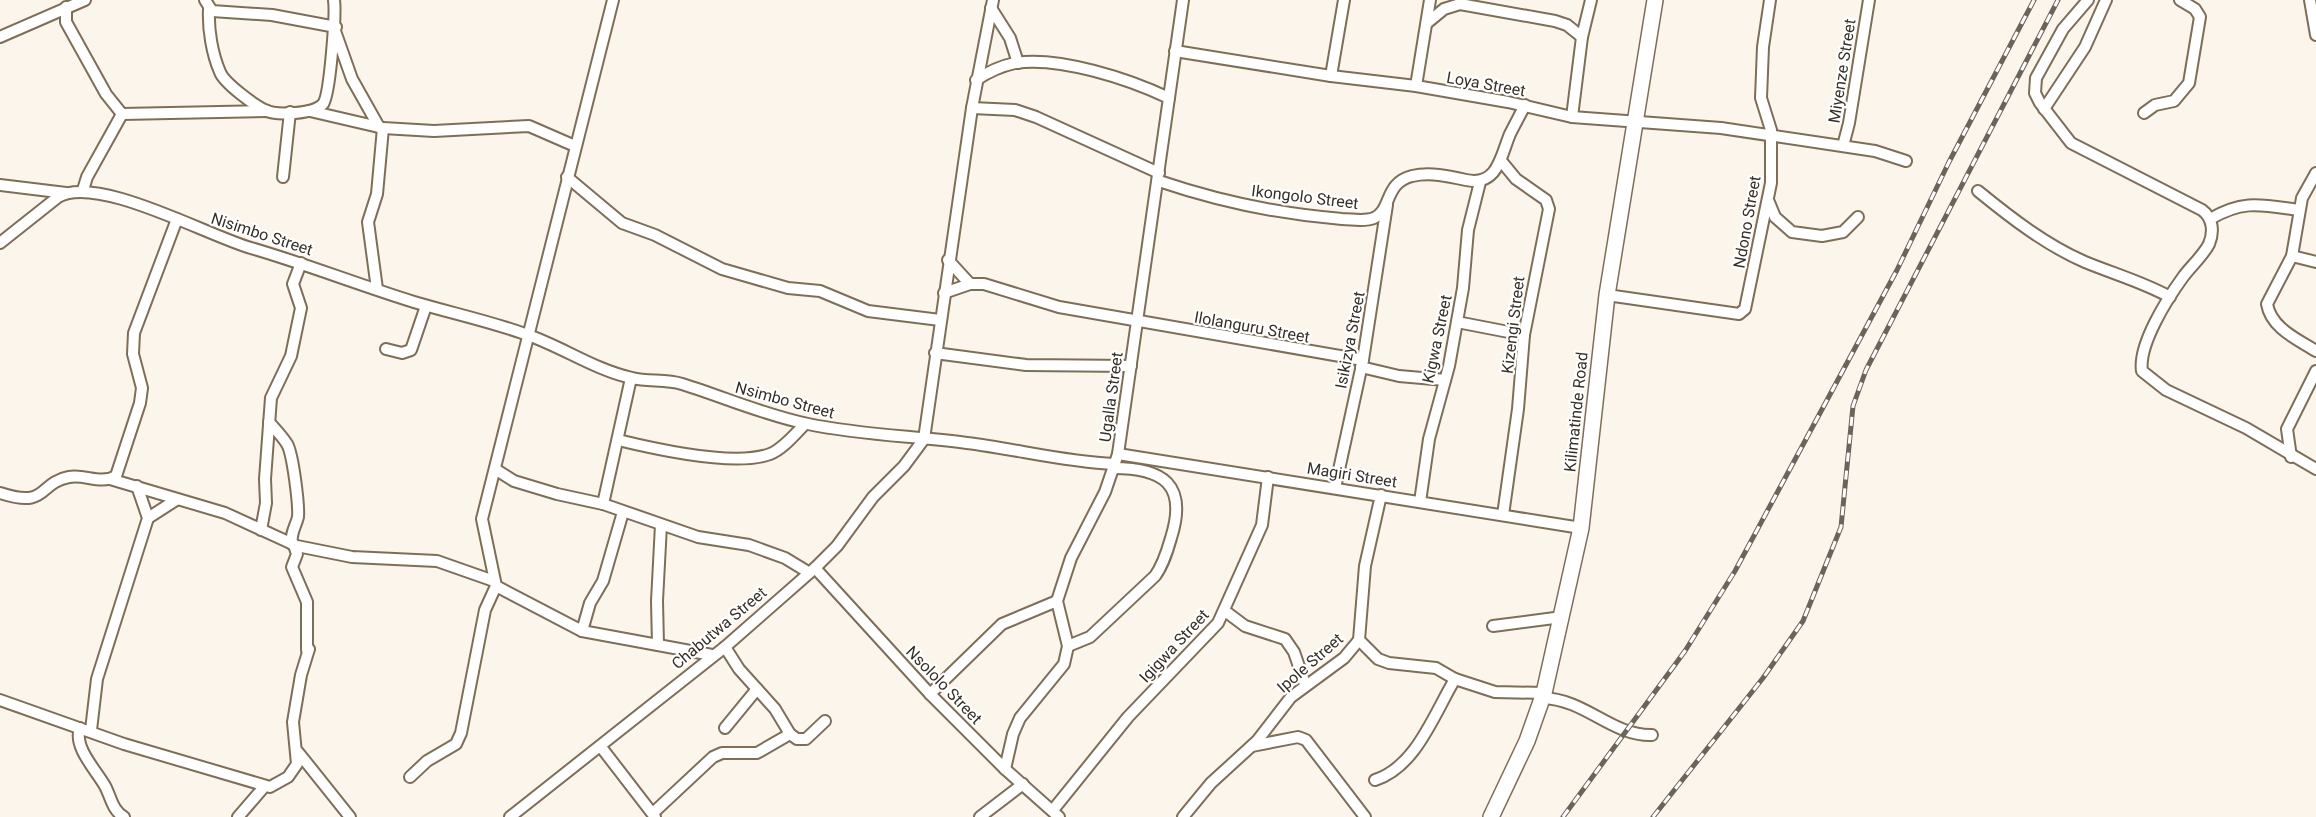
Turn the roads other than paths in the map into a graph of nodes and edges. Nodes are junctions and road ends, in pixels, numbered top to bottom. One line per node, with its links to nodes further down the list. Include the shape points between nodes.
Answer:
1 (85, 0): 18 (street)
2 (334, 0): 20 (street)
3 (613, 0): 42 (street)
4 (1183, 0): 24 (street, Ugalla Street)
5 (1344, 0): 26 (street)
6 (1430, 0): 19 (street)
7 (1591, 0): 22 (street)
8 (1655, 0): 39 (main road, Kilimatinde Road)
9 (1770, 0): 41 (street, Ndono Street, via 1761,98)
10 (1869, 0): 43 (street, Miyenze Street)
11 (2088, 0): 32 (street, via 2063,28 2036,78 2036,93)
12 (2106, 0): 32 (street, via 2085,47)
13 (2199, 0): 15 (street)
14 (2310, 0): 21 (street)
15 (2183, 2): 36 (street, via 2200,17 2189,83 2175,101 2155,105)
16 (992, 4): 25 (street); 27 (street)
17 (207, 5): 20 (street); 33 (street, via 220,73)
18 (66, 7): 23 (street); 37 (street, via 66,22 106,94)
19 (1427, 23): 22 (street, via 1444,9 1460,4 1555,21); 28 (street)
20 (335, 29): 34 (street, via 325,100); 40 (street, via 352,79)
21 (2316, 35)
22 (1582, 36): 38 (street)
23 (0, 37)
24 (1175, 51): 26 (street, Loya Street); 29 (street, Ugalla Street)
25 (1018, 63): 27 (street, via 999,67); 29 (street, via 1100,73)
26 (1331, 76): 28 (street, Loya Street)
27 (976, 80): 31 (street)
28 (1416, 86): 30 (street, Loya Street)
29 (1169, 98): 49 (street, Ugalla Street)
30 (1525, 105): 38 (street, Loya Street); 45 (street, via 1510,134)
31 (972, 108): 49 (street, via 1015,110 1036,117); 63 (street)
32 (2044, 109): 60 (street, via 2071,143 2186,201)
33 (267, 111): 35 (street); 37 (street)
34 (310, 111): 35 (street); 40 (street)
35 (290, 112): 47 (street)
36 (2144, 113)
37 (122, 114): 52 (street)
38 (1572, 117): 39 (street, Loya Street)
39 (1636, 123): 41 (street, Loya Street, via 1721,128); 69 (main road, Kilimatinde Road)
40 (381, 128): 42 (street, via 434,131 529,126); 67 (street, via 377,194 368,222)
41 (1771, 136): 43 (street, Loya Street); 56 (street, Ndono Street)
42 (574, 146): 48 (street)
43 (1843, 146): 44 (street, Loya Street)
44 (1906, 161)
45 (1502, 162): 50 (street); 76 (street, Kizengi Street, via 1516,180 1546,200 1549,209)
46 (2316, 172): 57 (street)
47 (283, 177)
48 (567, 177): 72 (street, via 622,222 722,269 788,288 820,291 868,311); 75 (street)
49 (1159, 177): 55 (street, Ikongolo Street, via 1202,196 1312,217 1371,219 1381,213); 73 (street, Ugalla Street)
50 (1480, 182): 55 (street, Ikongolo Street, via 1437,174 1412,176 1394,186); 74 (street, Kigwa Street, via 1468,230)
51 (0, 185): 54 (street)
52 (83, 190): 54 (street, Nisimbo Street); 59 (street, Nisimbo Street)
53 (1978, 190): 70 (street, via 2062,251 2145,283)
54 (66, 193): 61 (street, Nisimbo Street)
55 (1388, 197): 80 (street, Isikizya Street)
56 (1767, 200): 58 (street, via 1775,217 1792,232 1822,236 1844,232); 69 (street, Ndono Street, via 1743,313)
57 (2299, 210): 60 (street, via 2247,204); 62 (street)
58 (1858, 217)
59 (177, 219): 65 (street, Nisimbo Street, via 236,244); 94 (street, via 134,333 133,354 142,388 140,403 119,469)
60 (2210, 219): 70 (street, via 2208,245)
61 (0, 243)
62 (2292, 256): 64 (street); 78 (street, via 2267,304 2269,312 2276,324)
63 (948, 260): 66 (street); 68 (street)
64 (2316, 262)
65 (301, 263): 67 (street, Nisimbo Street); 85 (street, via 293,284 301,308 291,356 274,387)
66 (970, 285): 68 (street); 73 (street, Ilolanguru Street, via 1002,288 1059,307)
67 (377, 289): 71 (street, Nisimbo Street)
68 (944, 293): 72 (street)
69 (1607, 295): 106 (main road, Kilimatinde Road)
70 (2170, 297): 89 (street, via 2142,351 2142,371 2166,390 2246,428)
71 (426, 306): 75 (street, Nisimbo Street); 77 (street, via 411,350)
72 (940, 320): 79 (street)
73 (1137, 322): 80 (street, Ilolanguru Street); 81 (street, Ugalla Street)
74 (1457, 322): 76 (street); 84 (street, Kigwa Street)
75 (529, 335): 83 (street, Nsimbo Street); 91 (street)
76 (1524, 335): 103 (street, Kizengi Street)
77 (386, 350)
78 (2316, 351)
79 (935, 353): 81 (street, via 1051,367); 87 (street)
80 (1362, 364): 84 (street, Ilolanguru Street, via 1399,376); 96 (street, Isikizya Street)
81 (1131, 366): 90 (street, Ugalla Street)
82 (2316, 371): 89 (street, via 2287,429)
83 (632, 378): 86 (street, Nsimbo Street, via 682,384); 88 (street)
84 (1445, 380): 100 (street, Kigwa Street, via 1429,439)
85 (269, 422): 107 (street); 108 (street, via 286,443 297,482 298,519 291,534)
86 (805, 424): 87 (street, Nsimbo Street); 88 (street, via 773,453 758,457 677,452)
87 (924, 439): 90 (street, Nsimbo Street, via 1093,464); 109 (street, Chabutwa Street, via 837,546)
88 (618, 441): 101 (street)
89 (2291, 457): 92 (street)
90 (1115, 462): 93 (street, Magiri Street); 111 (street, Ugalla Street, via 1095,513 1071,558); 118 (street, via 1162,477 1177,501 1177,521 1162,567 1155,576 1090,637)
91 (495, 469): 101 (street, Nsololo Street, via 514,481); 110 (street, via 482,519)
92 (2316, 469)
93 (1268, 477): 96 (street, Magiri Street); 112 (street, Igigwa Street, via 1262,525)
94 (110, 479): 95 (street); 97 (street, via 67,477 32,498)
95 (137, 486): 99 (street); 104 (street)
96 (1335, 488): 98 (street, Magiri Street)
97 (0, 493)
98 (1381, 495): 100 (street, Magiri Street); 116 (street, Ipole Street, via 1365,566)
99 (176, 501): 104 (street); 107 (street, via 225,513)
100 (1420, 502): 103 (street, Magiri Street)
101 (603, 504): 102 (street, Nsololo Street)
102 (623, 512): 105 (street, Nsololo Street); 115 (street, via 603,581 590,603)
103 (1503, 515): 106 (street, Magiri Street)
104 (148, 518): 129 (street)
105 (661, 525): 109 (street, Nsololo Street, via 699,537 749,545); 117 (street)
106 (1581, 528): 113 (main road, Kilimatinde Road)
107 (261, 530): 108 (street)
108 (293, 544): 110 (street, via 352,557 437,561); 134 (street, via 297,554 292,567 307,602 308,650 293,722)
109 (812, 570): 119 (street, Chabutwa Street); 124 (street, Nsololo Street)
110 (495, 584): 115 (street); 136 (street, via 485,610 461,733 456,744 427,761)
111 (1057, 601): 118 (street); 124 (street, via 1002,624)
112 (1225, 611): 122 (street, via 1245,627 1285,639); 142 (street, Igigwa Street, via 1213,631 1128,717)
113 (1562, 616): 114 (street); 125 (main road, Kilimatinde Road)
114 (1493, 626)
115 (582, 631): 117 (street)
116 (1359, 640): 121 (street, via 1378,659 1436,668); 122 (street, Ipole Street, via 1344,658)
117 (658, 645): 120 (street)
118 (1068, 646): 135 (street, via 1064,664 1020,718)
119 (725, 647): 120 (street, Chabutwa Street); 123 (street)
120 (712, 656): 132 (street, Chabutwa Street)
121 (1455, 679): 125 (street, via 1495,692); 138 (street, via 1419,743 1394,771)
122 (1305, 684): 133 (street, Ipole Street)
123 (757, 689): 128 (street); 130 (street)
124 (930, 694): 135 (street, Nsololo Street)
125 (1543, 696): 131 (street, via 1574,703 1625,731); 151 (main road, Kilimatinde Road, via 1527,741)
126 (0, 700): 129 (street)
127 (825, 721): 130 (street, via 806,739)
128 (725, 728)
129 (85, 729): 137 (street); 145 (street, via 78,737 89,764)
130 (790, 734): 143 (street, via 757,753 722,753 713,757)
131 (1652, 735)
132 (601, 747): 143 (street); 148 (street, Chabutwa Street)
133 (1250, 747): 144 (street, Ipole Street, via 1211,783); 150 (street, via 1298,737 1306,740)
134 (298, 752): 140 (street, via 297,764 288,777); 147 (street)
135 (1005, 769): 139 (street, Nsololo Street)
136 (410, 777)
137 (241, 779): 140 (street); 141 (street)
138 (1375, 780)
139 (1023, 784): 142 (street, Nsololo Street); 149 (street)
140 (264, 787): 141 (street)
141 (250, 810): 146 (street)
142 (1056, 814)
143 (654, 815)
144 (1187, 816)
145 (124, 817)
146 (238, 817)
147 (350, 817)
148 (510, 817)
149 (981, 817)
150 (1365, 817)
151 (1491, 817)

